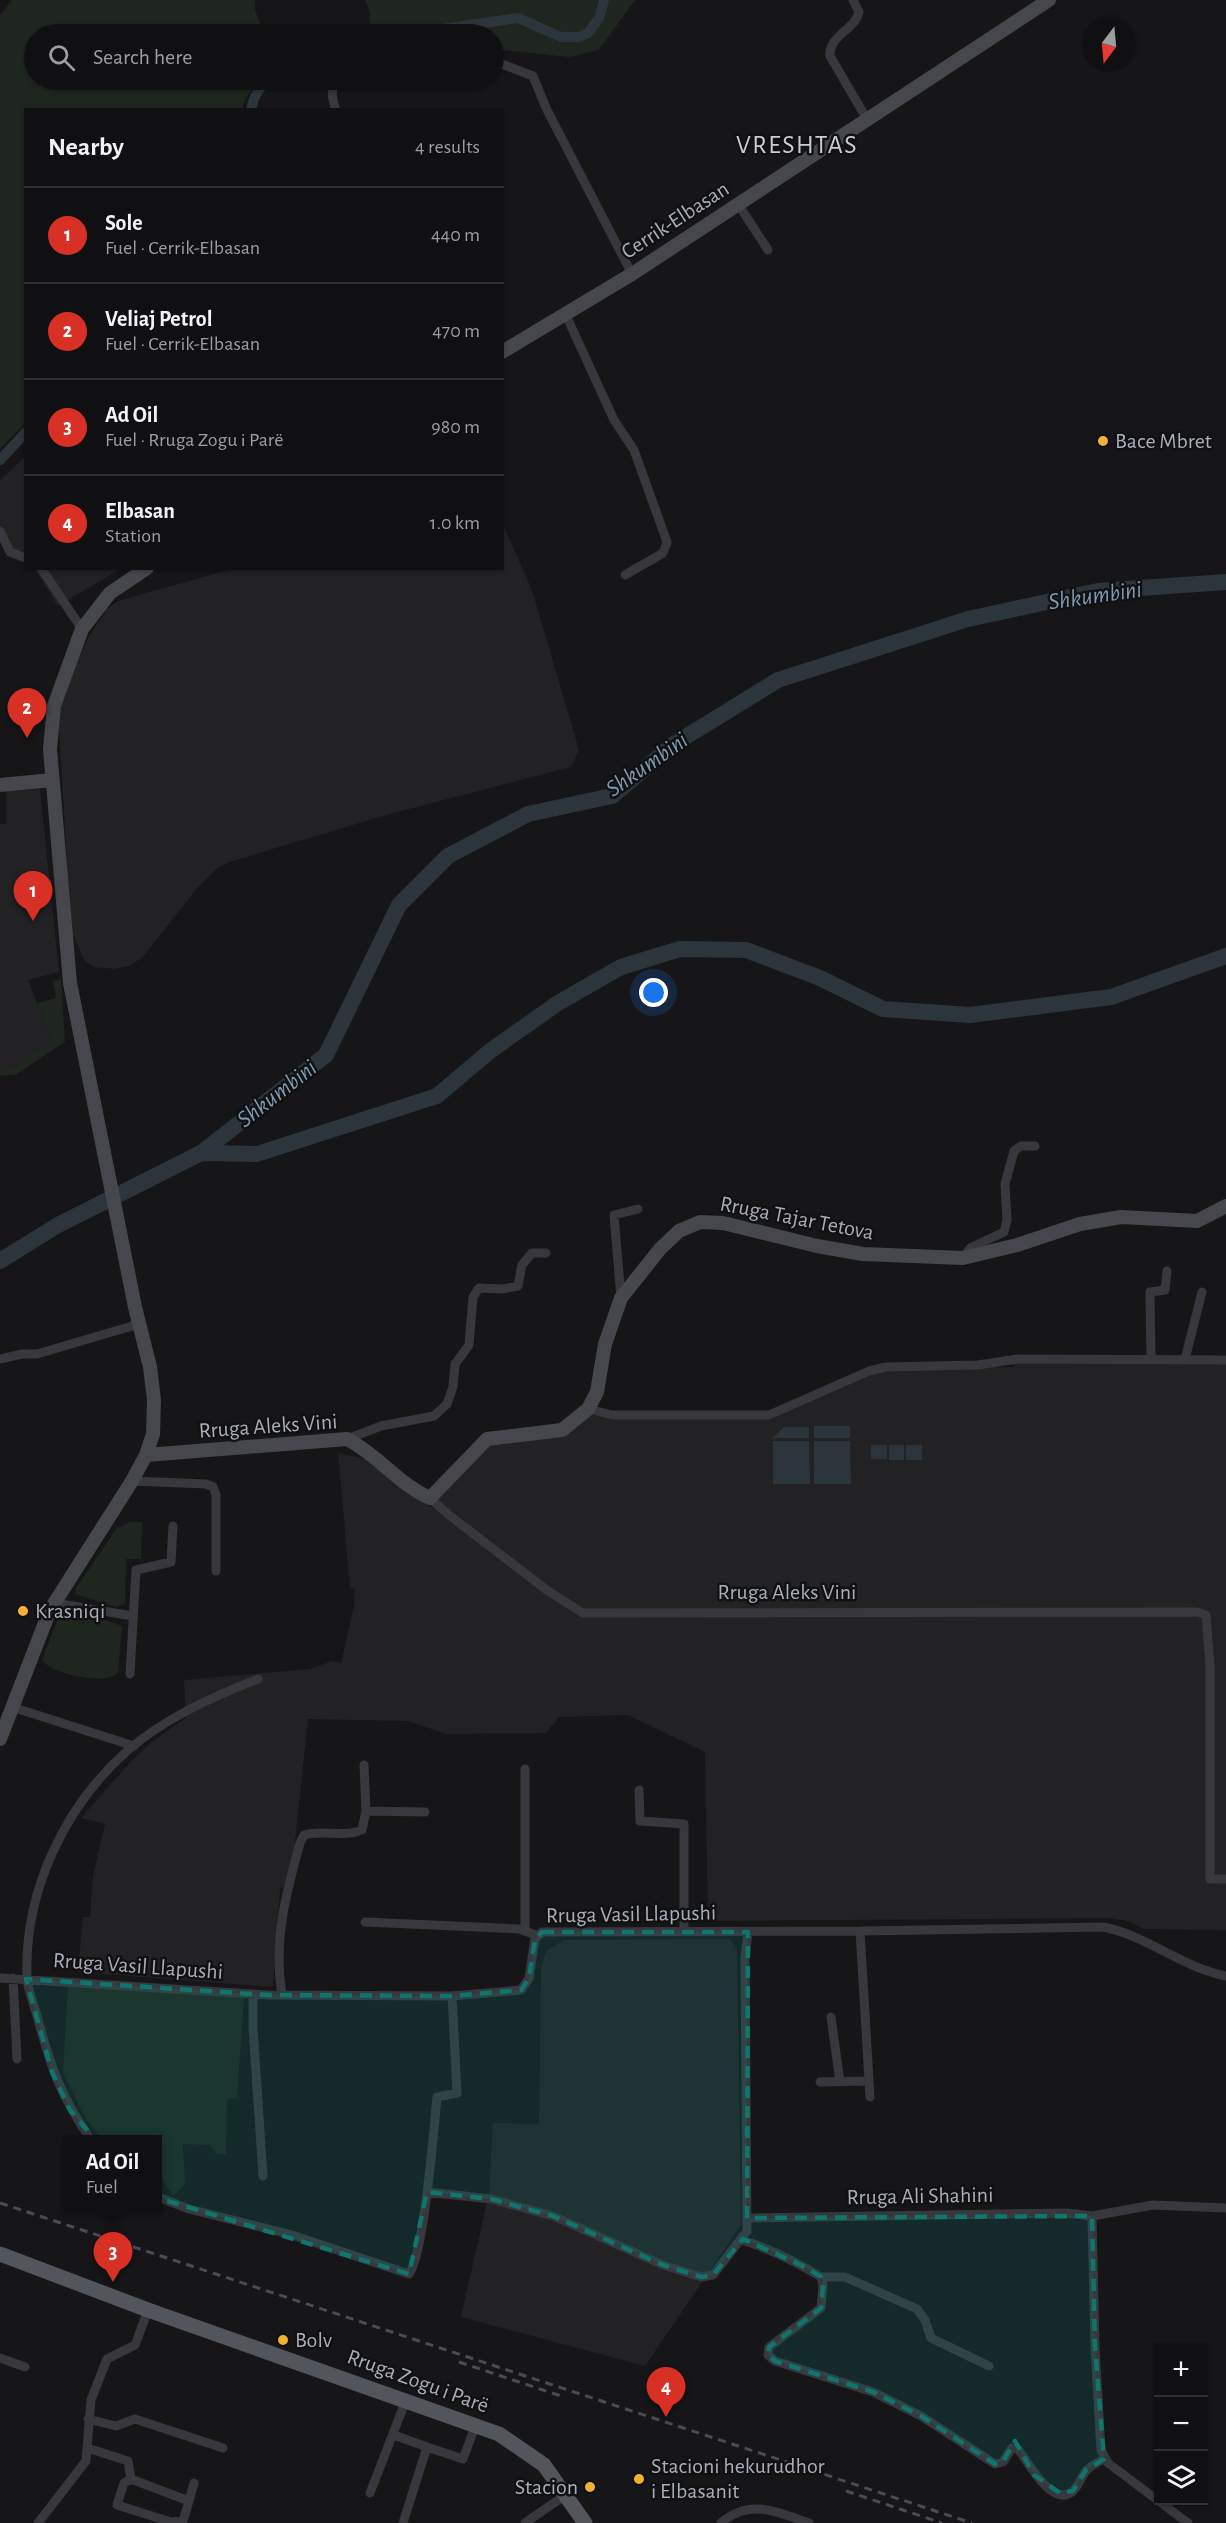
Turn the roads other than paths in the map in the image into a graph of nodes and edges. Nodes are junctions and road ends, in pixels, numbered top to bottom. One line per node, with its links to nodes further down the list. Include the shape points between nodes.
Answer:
1 (852, 0): 6 (street, via 859,12 857,20 833,43 830,56)
2 (1049, 0): 6 (main road, Cerrik-Elbasan)
3 (504, 65): 9 (street, via 533,76)
4 (332, 90): 5 (street)
5 (335, 108)
6 (868, 121): 7 (main road, Cerrik-Elbasan)
7 (738, 204): 8 (street); 9 (main road, Cerrik-Elbasan)
8 (768, 250)
9 (632, 274): 10 (main road, Cerrik-Elbasan)
10 (565, 313): 11 (main road, Cerrik-Elbasan); 16 (street, via 615,420 634,450 667,542 663,553)
11 (504, 351)
12 (0, 531): 13 (street, via 10,552)
13 (24, 557)
14 (42, 570): 17 (street)
15 (144, 570): 17 (main road, via 110,593)
16 (625, 575)
17 (82, 629): 18 (main road, via 54,706)
18 (52, 780): 19 (main road); 28 (main road, via 70,983)
19 (0, 785)
20 (1035, 1146): 24 (street, via 1022,1146 1014,1151 1005,1184 1004,1232 970,1248)
21 (1226, 1206): 24 (main road, Rruga Tajar Tetova, via 1197,1221 1121,1217 1080,1224)
22 (638, 1209): 27 (street, via 615,1215)
23 (546, 1253): 34 (street, via 532,1253 522,1265 518,1286 479,1288 473,1297 469,1345 455,1364 447,1404 434,1416 381,1426)
24 (963, 1258): 27 (main road, Rruga Tajar Tetova, via 863,1254 723,1223 700,1222 679,1231 660,1249)
25 (1167, 1271): 31 (street, via 1164,1290 1150,1292)
26 (1202, 1292): 30 (street)
27 (621, 1298): 33 (main road, Rruga Tajar Tetova, via 604,1344 597,1392)
28 (139, 1324): 29 (street, via 37,1354); 35 (main road, via 154,1400 153,1434)
29 (0, 1359)
30 (1185, 1359): 31 (street); 32 (street)
31 (1151, 1360): 33 (street, via 1018,1359 978,1365 877,1368 769,1415 612,1415)
32 (1226, 1360)
33 (588, 1409): 37 (main road, via 562,1430 487,1439)
34 (347, 1439): 35 (main road, Rruga Aleks Vini); 37 (main road, Rruga Aleks Vini, via 416,1492)
35 (146, 1455): 36 (main road)
36 (132, 1480): 39 (street, via 213,1487); 40 (main road)
37 (430, 1498): 52 (street, Rruga Aleks Vini, via 548,1591 584,1613 1206,1615 1210,1666 1210,1879)
38 (173, 1526): 41 (street, via 171,1562 136,1570)
39 (216, 1571)
40 (54, 1603): 41 (street); 44 (main road)
41 (133, 1616): 42 (street)
42 (130, 1674)
43 (258, 1679): 46 (street, via 188,1709)
44 (12, 1707): 45 (main road); 46 (street)
45 (0, 1740)
46 (134, 1746): 62 (street, via 91,1790 55,1846 38,1887)
47 (364, 1764): 50 (street)
48 (525, 1769): 54 (street)
49 (639, 1790): 55 (street, via 640,1821 684,1824)
50 (366, 1811): 51 (street); 64 (street, via 362,1830 312,1833 304,1835 300,1843 284,1899 280,1937)
51 (425, 1812)
52 (1226, 1879)
53 (365, 1922): 54 (street)
54 (525, 1931): 58 (street)
55 (684, 1931): 57 (street, Rruga Vasil Llapushi); 58 (street, Rruga Vasil Llapushi, via 552,1931)
56 (860, 1931): 57 (street, Rruga Vasil Llapushi); 59 (street, Rruga Vasil Llapushi, via 1103,1927); 68 (street)
57 (748, 1932): 78 (street)
58 (536, 1935): 65 (street, Rruga Vasil Llapushi, via 529,1978 520,1990)
59 (1226, 1976)
60 (0, 1978): 61 (street, Rruga Vasil Llapushi)
61 (14, 1978): 62 (street, Rruga Vasil Llapushi); 67 (street)
62 (26, 1978): 63 (street, Rruga Vasil Llapushi); 72 (street, via 52,2072 70,2110)
63 (253, 1994): 64 (street, Rruga Vasil Llapushi); 73 (street)
64 (282, 1994): 65 (street, Rruga Vasil Llapushi)
65 (452, 1996): 74 (street, via 457,2093 437,2097)
66 (831, 2017): 70 (street)
67 (17, 2059)
68 (868, 2080): 70 (street); 71 (street)
69 (820, 2082): 70 (street)
70 (840, 2082)
71 (870, 2097)
72 (89, 2135)
73 (263, 2176)
74 (427, 2192): 75 (street, via 409,2274); 79 (street, via 491,2199 553,2216 663,2265 701,2277 713,2275)
75 (162, 2199)
76 (1226, 2208): 77 (street, Rruga Ali Shahini, via 1153,2205)
77 (1092, 2216): 78 (street, Rruga Ali Shahini, via 1067,2213); 93 (street, via 1095,2347)
78 (747, 2218): 79 (street)
79 (742, 2240): 81 (street, via 771,2249)
80 (0, 2254): 82 (main road, Rruga Zogu i Parë)
81 (821, 2277): 84 (street, via 845,2277 917,2309 931,2338); 93 (street, via 821,2308 770,2347 768,2355 775,2361 873,2392 930,2422 995,2464 1004,2462 1012,2448 1017,2448 1034,2475 1060,2493 1073,2491 1086,2470)
82 (148, 2310): 86 (main road, Rruga Zogu i Parë); 87 (street, via 135,2345 106,2359 96,2381)
83 (0, 2358): 85 (street)
84 (988, 2366)
85 (25, 2367)
86 (406, 2400): 88 (main road, Rruga Zogu i Parë); 89 (street)
87 (88, 2419): 91 (street); 92 (street, via 116,2426 135,2419)
88 (476, 2424): 90 (street, via 463,2459); 97 (main road, Rruga Zogu i Parë, via 500,2434 544,2464)
89 (394, 2435): 90 (street); 96 (street)
90 (427, 2447): 100 (street)
91 (87, 2448): 94 (street, via 128,2461); 99 (street, via 86,2461 79,2473)
92 (223, 2448)
93 (1104, 2459): 105 (street)
94 (131, 2479): 98 (street); 98 (street, via 124,2483 117,2505 171,2522 183,2521)
95 (194, 2483): 98 (street)
96 (370, 2493)
97 (564, 2496): 101 (street); 102 (main road, Rruga Zogu i Parë)
98 (189, 2501)
99 (38, 2523)
100 (403, 2523)
101 (525, 2523)
102 (585, 2523)
103 (721, 2523): 104 (street, via 733,2513 756,2507)
104 (809, 2523)
105 (1188, 2523)

